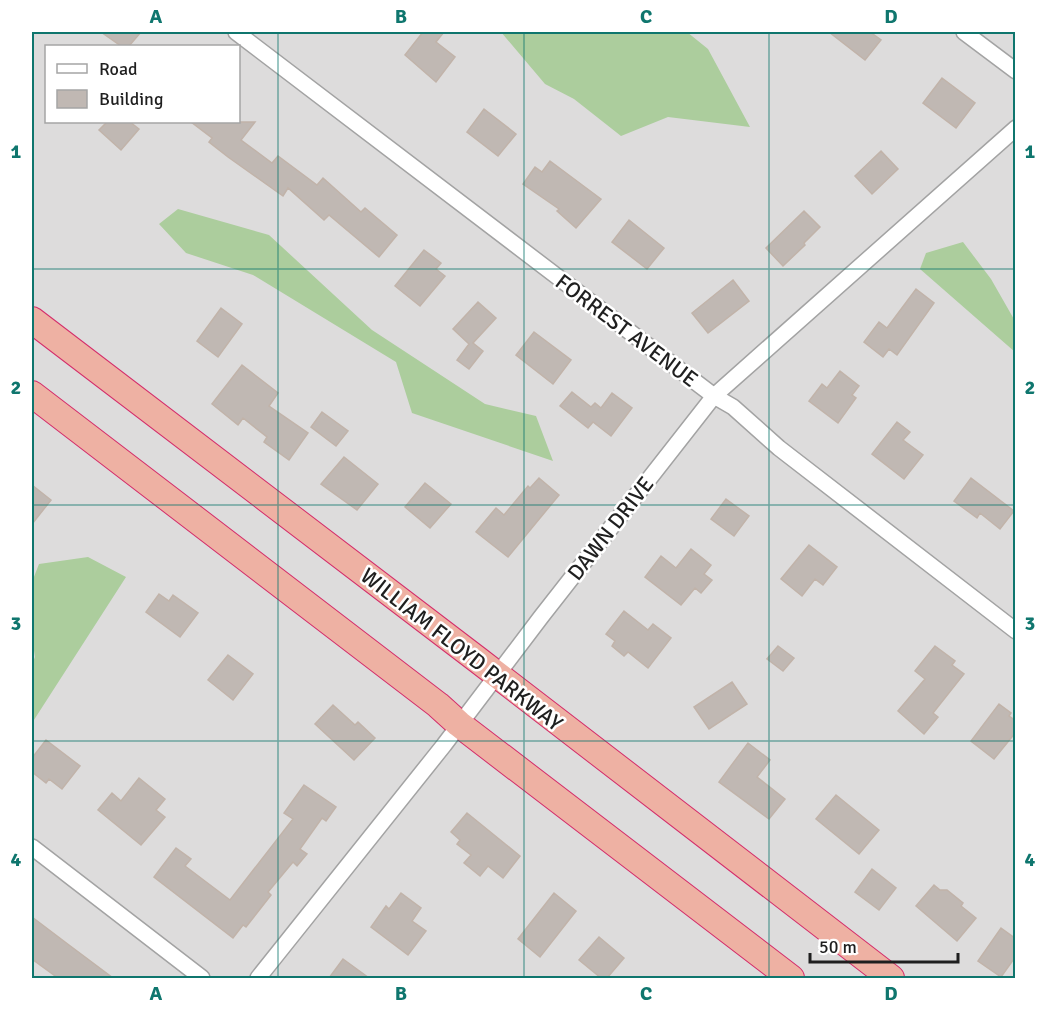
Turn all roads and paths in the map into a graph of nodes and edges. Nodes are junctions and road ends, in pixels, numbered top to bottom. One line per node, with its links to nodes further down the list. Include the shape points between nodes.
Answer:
1 (236, 32): 7 (street, FORREST AVENUE)
2 (964, 32): 3 (street)
3 (1016, 70)
4 (1016, 128): 7 (street, DAWN DRIVE)
5 (32, 320): 9 (highway, WILLIAM FLOYD PARKWAY)
6 (32, 394): 10 (highway)
7 (714, 396): 8 (street, FORREST AVENUE); 9 (street, DAWN DRIVE)
8 (1016, 631)
9 (496, 676): 10 (street, DAWN DRIVE); 15 (highway, WILLIAM FLOYD PARKWAY)
10 (459, 724): 13 (street, DAWN DRIVE); 14 (highway)
11 (32, 847): 12 (street)
12 (202, 978)
13 (258, 978)
14 (791, 978)
15 (891, 978)

